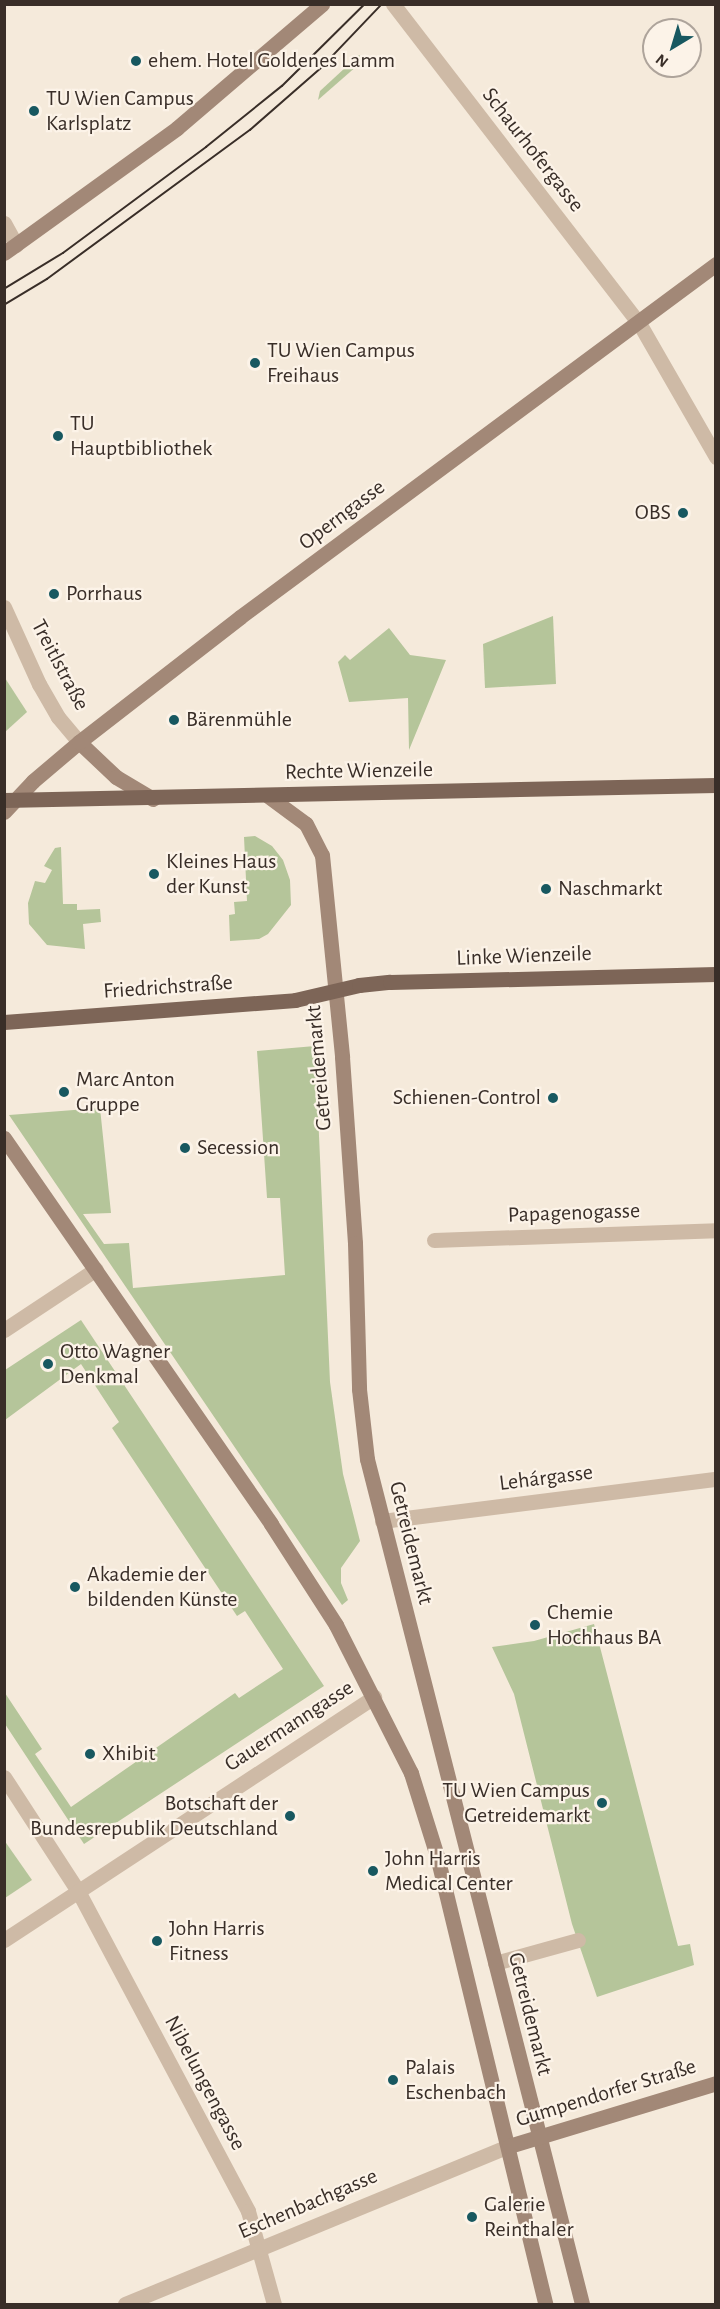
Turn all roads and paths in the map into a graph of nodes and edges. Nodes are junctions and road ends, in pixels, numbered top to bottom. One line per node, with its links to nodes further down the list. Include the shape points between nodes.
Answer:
1 (322, 4): 4 (main road, via 177,128)
2 (393, 4): 6 (street, Schaurhofergasse)
3 (4, 224): 4 (street)
4 (10, 249)
5 (716, 264): 6 (main road, Operngasse)
6 (639, 322): 7 (street, Schaurhofergasse); 9 (main road, Operngasse, via 240,617)
7 (716, 457)
8 (4, 607): 9 (street, Treitlstraße, via 39,684 58,717)
9 (79, 742): 12 (main road, via 116,777); 13 (main road, Operngasse)
10 (716, 784): 11 (main road, Rechte Wienzeile)
11 (268, 796): 12 (main road, Rechte Wienzeile); 15 (main road, Getreidemarkt, via 306,824 322,855)
12 (153, 799): 13 (main road, Rechte Wienzeile)
13 (7, 804)
14 (716, 974): 15 (main road, Linke Wienzeile, via 390,982)
15 (335, 991): 16 (main road, Friedrichstraße, via 295,1000); 23 (main road, Getreidemarkt, via 355,1243 360,1389 367,1460)
16 (4, 1022)
17 (4, 1138): 20 (main road)
18 (716, 1230): 19 (street, Papagenogasse)
19 (434, 1240)
20 (96, 1269): 21 (street); 24 (main road, via 272,1524 336,1625)
21 (4, 1330)
22 (716, 1479): 23 (street, Lehárgasse)
23 (382, 1521): 29 (main road, Getreidemarkt)
24 (374, 1697): 26 (street, Gauermanngasse); 32 (main road, via 411,1773 437,1856)
25 (4, 1777): 26 (street, Nibelungengasse)
26 (78, 1891): 27 (street, Gauermanngasse); 33 (street, Nibelungengasse, via 248,2211)
27 (4, 1940)
28 (578, 1940): 29 (street)
29 (495, 1964): 31 (main road, Getreidemarkt)
30 (716, 2083): 31 (main road, Gumpendorfer Straße)
31 (538, 2138): 32 (main road, Gumpendorfer Straße); 37 (main road, Getreidemarkt)
32 (509, 2146): 33 (street, Eschenbachgasse); 36 (main road)
33 (258, 2248): 34 (street, Eschenbachgasse); 35 (street, Nibelungengasse)
34 (125, 2304)
35 (274, 2304)
36 (545, 2304)
37 (582, 2304)

